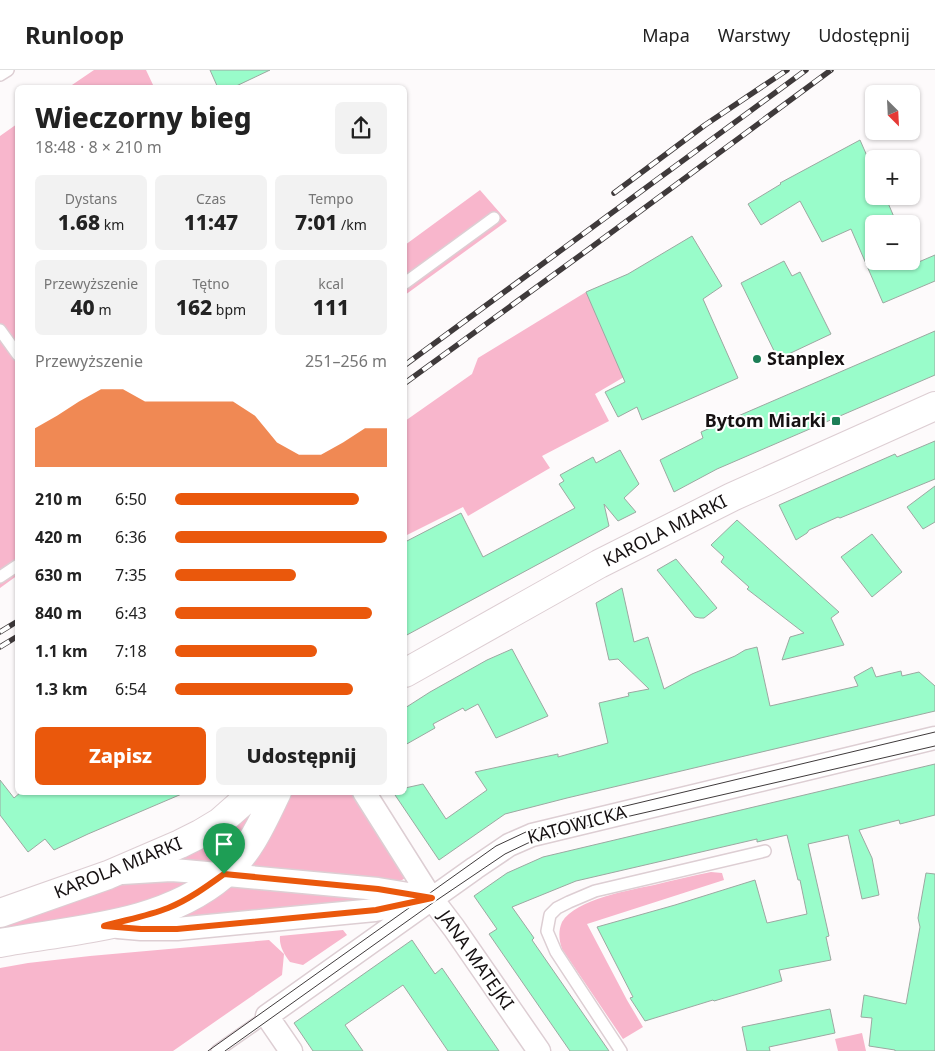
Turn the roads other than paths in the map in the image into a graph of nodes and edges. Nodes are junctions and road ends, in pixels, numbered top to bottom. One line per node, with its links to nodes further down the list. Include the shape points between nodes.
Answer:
1 (8, 70): 2 (lane)
2 (0, 75)
3 (494, 218): 4 (lane)
4 (407, 282)
5 (0, 330): 6 (lane)
6 (15, 350)
7 (935, 406): 10 (main road, KAROLA MIARKI, via 732,497 600,564)
8 (15, 567): 9 (lane)
9 (0, 577)
10 (407, 672)
11 (935, 738): 18 (street, KATOWICKA, via 532,835 495,854)
12 (251, 795): 17 (main road, KAROLA MIARKI, via 220,822 200,834)
13 (276, 795): 16 (main road, via 256,836)
14 (366, 795): 18 (street, JANA MATEJKI)
15 (766, 851): 26 (lane, via 595,891 557,908 550,915 547,932 556,952)
16 (224, 874): 17 (street, via 171,870); 18 (street, via 378,889); 20 (main road, via 166,909)
17 (108, 875): 19 (main road, KAROLA MIARKI)
18 (432, 898): 20 (street, via 376,910 177,929); 22 (street, KATOWICKA); 25 (street, JANA MATEJKI)
19 (0, 913)
20 (104, 926): 21 (main road)
21 (0, 943)
22 (267, 1016): 23 (lane, KATOWICKA); 24 (street)
23 (217, 1051)
24 (292, 1051)
25 (539, 1051)
26 (621, 1051)

